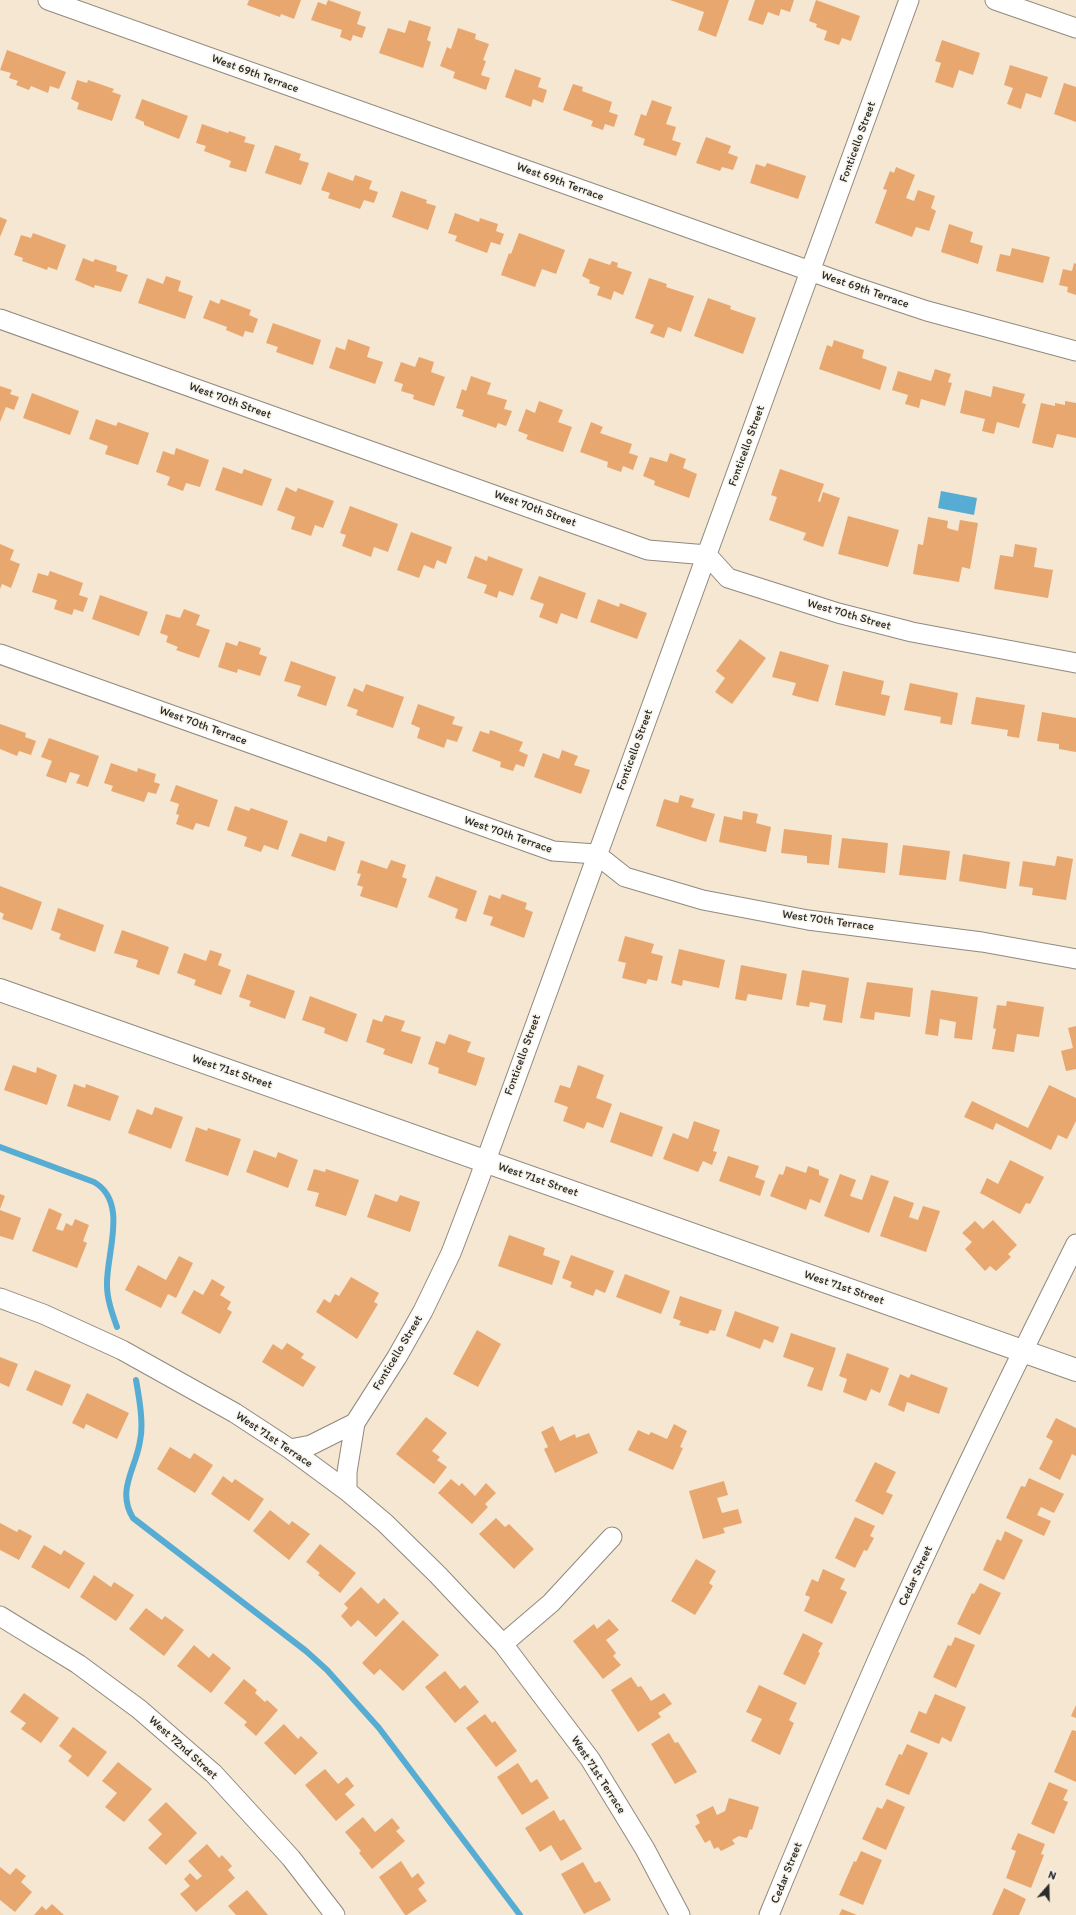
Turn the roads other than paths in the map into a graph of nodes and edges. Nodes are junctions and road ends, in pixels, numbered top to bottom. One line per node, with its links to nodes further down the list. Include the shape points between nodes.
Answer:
1 (48, 0): 5 (street, West 69th Terrace)
2 (909, 0): 5 (street, Fonticello Street)
3 (995, 0): 4 (street)
4 (1076, 28)
5 (811, 271): 7 (street, West 69th Terrace, via 927,311); 8 (street, Fonticello Street)
6 (0, 319): 8 (street, West 70th Street, via 648,550)
7 (1076, 351)
8 (707, 555): 10 (street, West 70th Street, via 728,578 838,613 912,632); 11 (street, Fonticello Street)
9 (0, 654): 11 (street, West 70th Terrace, via 553,852)
10 (1076, 663)
11 (596, 854): 12 (street, West 70th Terrace, via 625,877 703,900 808,920 982,942); 14 (street, Fonticello Street)
12 (1076, 959)
13 (0, 990): 14 (street, West 71st Street)
14 (485, 1161): 17 (street, West 71st Street); 19 (street, Fonticello Street, via 451,1252 423,1311)
15 (1076, 1244): 17 (street, Cedar Street)
16 (0, 1298): 20 (street, West 71st Terrace, via 42,1314 135,1357 235,1413)
17 (1022, 1351): 18 (street, West 71st Street); 27 (street, Cedar Street, via 893,1625 814,1806)
18 (1076, 1370)
19 (355, 1423): 20 (street, via 311,1445); 21 (street, Fonticello Street, via 347,1472)
20 (290, 1449): 21 (street, West 71st Terrace)
21 (347, 1491): 24 (street, West 71st Terrace, via 385,1523)
22 (612, 1537): 24 (street, via 551,1603)
23 (0, 1616): 25 (street, West 72nd Street, via 78,1664 139,1709 214,1774 292,1858)
24 (504, 1644): 26 (street, West 71st Terrace, via 590,1759 645,1848)
25 (335, 1915)
26 (680, 1915)
27 (770, 1915)

